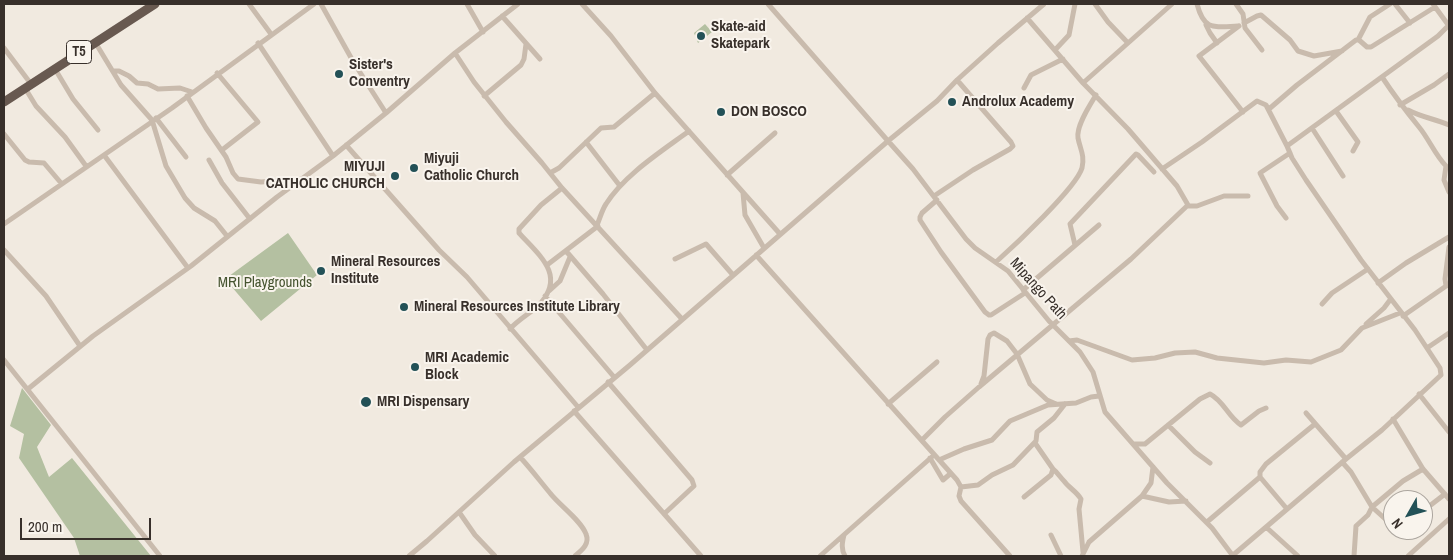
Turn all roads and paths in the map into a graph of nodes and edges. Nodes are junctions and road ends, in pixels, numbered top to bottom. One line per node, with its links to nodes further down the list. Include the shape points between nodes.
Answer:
1 (155, 4): 27 (highway, T5)
2 (249, 4): 25 (street)
3 (314, 4): 25 (street)
4 (320, 4): 58 (street)
5 (467, 4): 24 (street)
6 (518, 4): 18 (street)
7 (582, 4): 48 (street)
8 (768, 4): 66 (street, Mipango Path)
9 (1044, 4): 19 (street)
10 (1075, 4): 33 (street, via 1069,35)
11 (1095, 4): 29 (street)
12 (1172, 4): 29 (street)
13 (1198, 4): 21 (street)
14 (1236, 4): 22 (street, via 1243,14)
15 (1390, 4): 26 (street, via 1370,17)
16 (1395, 4): 20 (street)
17 (1434, 5): 20 (street); 23 (street)
18 (502, 16): 24 (street); 31 (street)
19 (1027, 18): 33 (street); 44 (street)
20 (1410, 23): 26 (street, via 1371,47)
21 (1206, 24): 22 (street, via 1216,27); 28 (street)
22 (1242, 25): 28 (street); 34 (street); 35 (street, via 1262,15 1298,51 1314,56)
23 (1449, 26): 43 (street)
24 (483, 32): 36 (street)
25 (271, 34): 30 (street)
26 (1358, 40): 35 (street)
27 (95, 42): 39 (highway, T5); 40 (street)
28 (1217, 42): 57 (street, via 1200,56)
29 (1128, 43): 45 (street)
30 (258, 44): 41 (street); 74 (street)
31 (526, 44): 37 (street); 50 (street, via 521,65)
32 (4, 48): 46 (street)
33 (1055, 50): 38 (street)
34 (1262, 50)
35 (1342, 51): 54 (street)
36 (455, 53): 50 (street); 58 (street)
37 (540, 59)
38 (1063, 59): 45 (street); 47 (street, via 1032,75)
39 (55, 69): 46 (highway, T5); 62 (street)
40 (113, 71): 49 (street, via 138,83 158,89 180,88); 59 (street, via 121,85)
41 (217, 73): 49 (street); 70 (street, via 258,122)
42 (1449, 74): 53 (street)
43 (1382, 77): 53 (street); 56 (street)
44 (957, 80): 66 (street); 91 (street, via 1013,146)
45 (1083, 83): 51 (street)
46 (28, 86): 52 (highway, T5); 78 (street, via 36,106)
47 (1024, 88)
48 (655, 93): 63 (street); 67 (street, via 614,127 601,128)
49 (189, 94): 59 (street); 70 (street, via 206,128)
50 (484, 96): 81 (street)
51 (1096, 96): 79 (street); 111 (street, via 1083,118 1078,136 1084,156 1078,176)
52 (4, 102)
53 (1400, 104): 55 (street)
54 (1269, 109): 57 (street, via 1257,101); 69 (street)
55 (1407, 110): 60 (street); 77 (street, via 1411,120)
56 (1336, 111): 61 (street); 71 (street, via 1358,142)
57 (1242, 112): 79 (street)
58 (386, 114): 68 (street)
59 (154, 119): 73 (street); 75 (street); 99 (street, via 166,166 185,198 215,221)
60 (1449, 125)
61 (1312, 128): 69 (street); 83 (street)
62 (98, 130)
63 (689, 131): 82 (street); 86 (street)
64 (776, 133): 82 (street)
65 (4, 134): 85 (street, via 25,160 44,164)
66 (888, 141): 91 (street, Mipango Path); 98 (street)
67 (586, 142): 81 (street); 86 (street)
68 (346, 145): 74 (street); 126 (street)
69 (1287, 146): 72 (street)
70 (222, 150): 84 (street, via 238,179 261,182)
71 (1353, 151)
72 (1290, 153): 93 (street, via 1260,174); 114 (street)
73 (104, 155): 78 (street); 113 (street)
74 (333, 156): 84 (street)
75 (186, 157)
76 (209, 160): 94 (street)
77 (1448, 164): 88 (street, via 1444,180)
78 (86, 166): 85 (street)
79 (1162, 169): 92 (street)
80 (1154, 172): 101 (street, via 1136,154 1070,224)
81 (550, 173): 87 (street)
82 (727, 175): 89 (street)
83 (1343, 176)
84 (301, 180): 94 (street)
85 (61, 184): 95 (street)
86 (620, 186): 97 (street, via 606,204)
87 (562, 188): 97 (street); 112 (street, via 519,229 519,233)
88 (1449, 192)
89 (743, 193): 98 (street); 104 (street, via 745,215)
90 (1248, 196): 92 (street, via 1224,196)
91 (936, 198): 111 (street, Mipango Path, via 966,239); 118 (street, via 920,220 985,312 991,314)
92 (1188, 206): 124 (street, via 1131,259)
93 (1286, 218)
94 (250, 219): 99 (street)
95 (4, 224)
96 (1099, 225): 101 (street)
97 (598, 226): 102 (street); 123 (street)
98 (780, 234): 104 (street)
99 (228, 236): 113 (street)
100 (1449, 237): 116 (street)
101 (1075, 245): 118 (street)
102 (574, 246): 106 (street); 110 (street)
103 (1449, 246): 117 (street, via 1445,278)
104 (764, 248): 107 (street)
105 (4, 250): 129 (street, via 46,296)
106 (566, 251): 108 (street); 112 (street)
107 (756, 255): 115 (street); 143 (street)
108 (570, 256): 110 (street); 119 (street, via 560,281)
109 (675, 259): 115 (street, via 706,244)
110 (574, 262): 131 (street)
111 (996, 262): 118 (street, Mipango Path, via 1008,271)
112 (548, 265): 119 (street, via 551,282)
113 (188, 268): 129 (street)
114 (1368, 269): 116 (street); 121 (street, via 1332,293)
115 (733, 275): 123 (street)
116 (1378, 282): 120 (street)
117 (1448, 285): 122 (street)
118 (1024, 292): 124 (street, Mipango Path)
119 (547, 294): 126 (street); 137 (street)
120 (1390, 300): 122 (street); 125 (street)
121 (1322, 304)
122 (1402, 314): 125 (street); 130 (street)
123 (682, 319): 131 (street)
124 (1052, 324): 128 (street, Mipango Path); 132 (street)
125 (1362, 328): 128 (street, via 1341,350 1310,362 1286,360 1264,363 1216,358 1195,352 1175,352 1132,360)
126 (510, 329): 147 (street)
127 (1449, 332): 130 (street)
128 (1069, 340): 142 (street, Mipango Path, via 1091,368)
129 (80, 346): 140 (street)
130 (1427, 348): 135 (street)
131 (647, 350): 137 (street)
132 (1017, 354): 139 (street); 139 (street, via 1007,341 992,333); 144 (street, via 1030,384)
133 (4, 360): 140 (street)
134 (937, 362): 143 (street)
135 (1441, 375): 136 (street); 141 (street)
136 (1449, 375)
137 (614, 377): 138 (street)
138 (608, 382): 147 (street); 176 (street, via 692,480 694,486)
139 (979, 387): 153 (street)
140 (28, 389): 184 (street)
141 (1419, 394): 149 (street); 152 (street)
142 (1099, 396): 145 (street, via 1076,404); 155 (street, Mipango Path, via 1105,412)
143 (888, 404): 153 (street)
144 (1056, 404): 145 (street); 158 (street, via 1010,421 992,440)
145 (1065, 404): 154 (street, via 1037,432)
146 (1266, 408): 151 (street, via 1241,424 1234,421 1224,405 1210,394)
147 (576, 409): 157 (street); 176 (street)
148 (1306, 413): 150 (street)
149 (1393, 419): 159 (street); 163 (street)
150 (1315, 424): 159 (street); 165 (street, via 1266,464)
151 (1168, 425): 155 (street, via 1146,444); 160 (street)
152 (1449, 432)
153 (922, 440): 156 (street)
154 (1035, 443): 162 (street); 166 (street, via 1013,465 978,485)
155 (1134, 444): 161 (street, Mipango Path)
156 (932, 456): 158 (street); 164 (street, via 943,480); 181 (street)
157 (520, 457): 175 (street); 187 (street, via 586,533 587,542)
158 (939, 460): 164 (street)
159 (1344, 461): 173 (street); 174 (street)
160 (1210, 463)
161 (1153, 467): 168 (street, via 1150,483); 171 (street, Mipango Path)
162 (1053, 469): 169 (street, via 1051,475); 183 (street, via 1081,499)
163 (1423, 469): 167 (street); 173 (street)
164 (950, 474): 166 (street)
165 (1260, 478): 174 (street); 179 (street)
166 (961, 487): 191 (street, via 961,501)
167 (1445, 494): 170 (street); 172 (street)
168 (1142, 496): 171 (street, via 1169,502); 183 (street, via 1090,542)
169 (1024, 497)
170 (1449, 499)
171 (1186, 501): 179 (street, Mipango Path)
172 (1433, 503)
173 (1372, 507): 177 (street); 195 (street, via 1356,526)
174 (1287, 509): 180 (street)
175 (459, 512): 185 (street); 186 (street)
176 (664, 514): 188 (street)
177 (1383, 517)
178 (1449, 519): 196 (street)
179 (1207, 522): 193 (street, Mipango Path)
180 (1266, 527): 193 (street); 194 (street)
181 (844, 535): 189 (street); 190 (street, via 842,550)
182 (1051, 535): 192 (street)
183 (1083, 555)
184 (160, 556)
185 (409, 556)
186 (495, 556)
187 (575, 556)
188 (701, 556)
189 (820, 556)
190 (845, 556)
191 (1010, 556)
192 (1061, 556)
193 (1233, 556)
194 (1298, 556)
195 (1354, 556)
196 (1408, 556)

